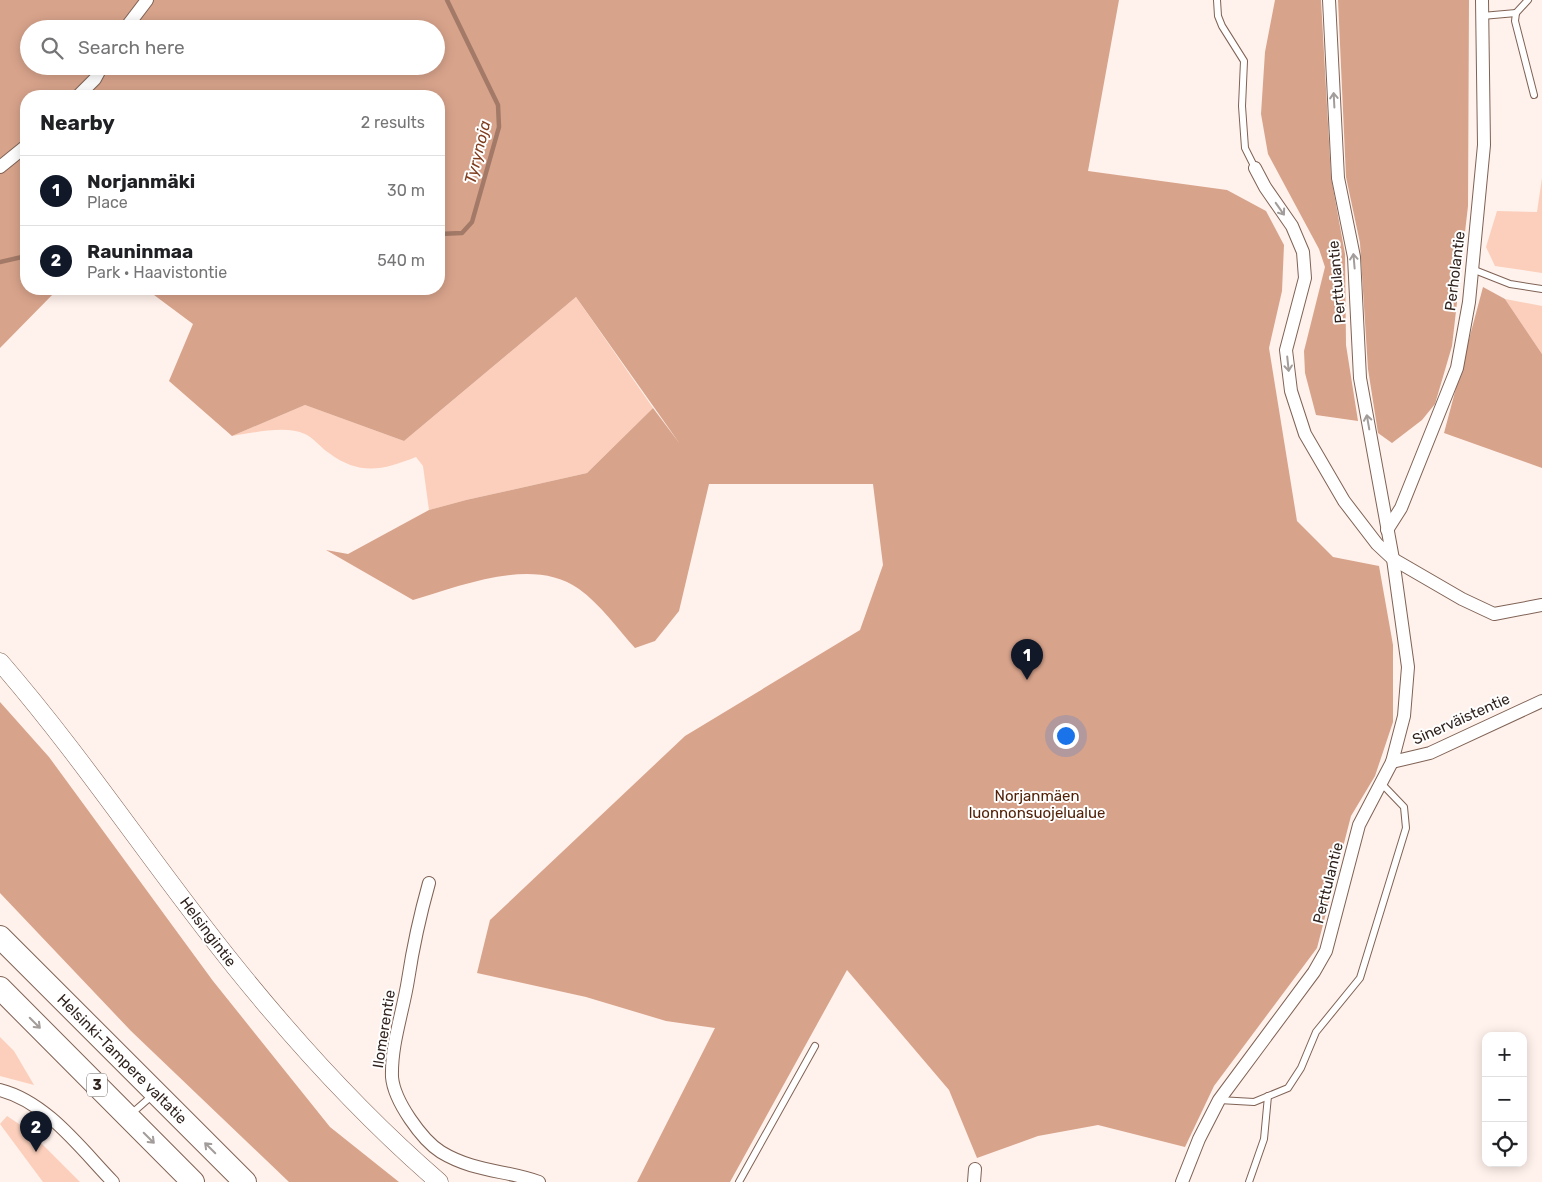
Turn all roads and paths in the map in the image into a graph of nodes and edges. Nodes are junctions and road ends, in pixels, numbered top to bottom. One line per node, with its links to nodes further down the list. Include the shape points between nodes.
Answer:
1 (147, 0): 8 (street)
2 (1217, 0): 14 (lane, via 1222,26 1244,61 1242,106 1245,148)
3 (1329, 0): 17 (street, Perttulantie, one-way to 3, via 1360,378 1354,257 1338,178)
4 (1482, 0): 7 (street, Perholantie)
5 (1528, 0): 6 (lane)
6 (1516, 13): 7 (lane); 11 (lane, via 1515,21)
7 (1482, 16): 15 (street, Perholantie, via 1484,145)
8 (132, 20)
9 (97, 75): 10 (street)
10 (84, 90)
11 (1534, 95)
12 (20, 151): 13 (street)
13 (0, 167)
14 (1255, 168): 18 (street, Perttulantie, one-way to 18, via 1292,226 1303,252 1305,278 1286,350 1291,391 1305,434 1358,522)
15 (1472, 269): 16 (lane, via 1510,284); 17 (street, Perholantie, via 1456,368 1402,508)
16 (1542, 289)
17 (1387, 530): 18 (street, Perttulantie)
18 (1393, 559): 19 (street, via 1494,614); 22 (street, Perttulantie, via 1408,667 1404,716)
19 (1542, 605)
20 (0, 662): 37 (main road, Helsingintie, via 49,719 200,922 280,1023 356,1104)
21 (1542, 701): 22 (street, Sinerväistentie, via 1430,753)
22 (1392, 762): 23 (street, Perttulantie)
23 (1381, 783): 30 (lane, via 1404,807 1406,828 1360,978 1316,1032 1301,1068 1288,1088); 31 (street, Perttulantie, via 1359,825 1326,950 1309,979)
24 (429, 883): 38 (street, Ilomerentie, via 410,956 397,1030 392,1079 403,1110 439,1151 455,1160 486,1171)
25 (0, 937): 29 (highway, Helsinki-Tampere valtatie / 3)
26 (0, 988): 32 (highway, 3, one-way to 32)
27 (815, 1046): 39 (lane)
28 (0, 1090): 34 (street, via 20,1098 52,1121)
29 (155, 1093): 32 (lane); 36 (highway, Helsinki-Tampere valtatie / 3, one-way to 29)
30 (1268, 1096): 31 (lane, via 1254,1102); 42 (lane, via 1264,1139)
31 (1219, 1100): 41 (street, Perttulantie)
32 (128, 1116): 35 (highway, 3, one-way to 35)
33 (975, 1168): 40 (street)
34 (113, 1182)
35 (194, 1182)
36 (245, 1182)
37 (439, 1182)
38 (540, 1182)
39 (739, 1182)
40 (974, 1182)
41 (1182, 1182)
42 (1249, 1182)

